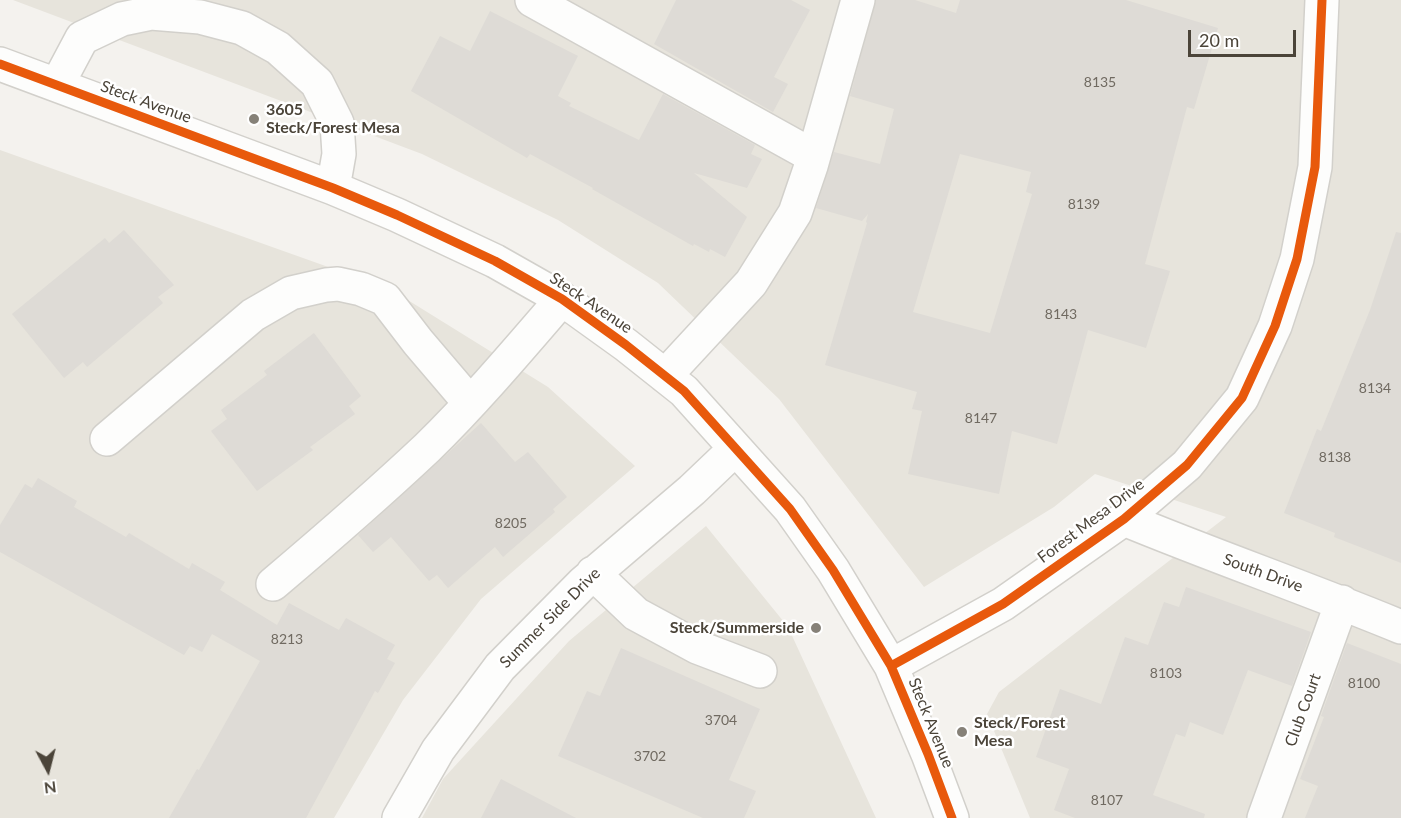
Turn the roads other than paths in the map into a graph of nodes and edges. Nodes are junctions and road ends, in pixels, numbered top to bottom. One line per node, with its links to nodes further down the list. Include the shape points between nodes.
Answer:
1 (532, 0): 7 (street)
2 (858, 0): 7 (street)
3 (1322, 0): 14 (street, Forest Mesa Drive, via 1315,167 1296,259 1275,326 1242,398 1186,465)
4 (237, 13): 6 (street, via 200,17 151,13 122,19 82,38); 8 (street, via 242,28 278,48 317,83 337,123 339,154)
5 (0, 64): 6 (street, Steck Avenue)
6 (57, 85): 8 (street, Steck Avenue)
7 (813, 156): 10 (street, via 795,213 751,283)
8 (333, 188): 9 (street, Steck Avenue, via 495,261)
9 (562, 299): 10 (street, Steck Avenue); 11 (street)
10 (665, 376): 13 (street, Steck Avenue, via 684,391)
11 (470, 404): 12 (street, via 385,299 361,289 326,285 291,293 253,315); 16 (street, via 428,447)
12 (107, 440)
13 (735, 449): 15 (street, Summer Side Drive); 19 (street, Steck Avenue, via 796,518)
14 (1124, 519): 17 (street, South Drive); 19 (street, Forest Mesa Drive, via 1003,604)
15 (593, 573): 20 (street, via 636,614 697,647); 21 (street, Summer Side Drive, via 500,668 438,750)
16 (273, 584)
17 (1342, 602): 18 (street, South Drive); 23 (street, Club Court)
18 (1401, 627)
19 (891, 666): 22 (street, Steck Avenue)
20 (760, 671)
21 (399, 818)
22 (952, 818)
23 (1264, 818)

